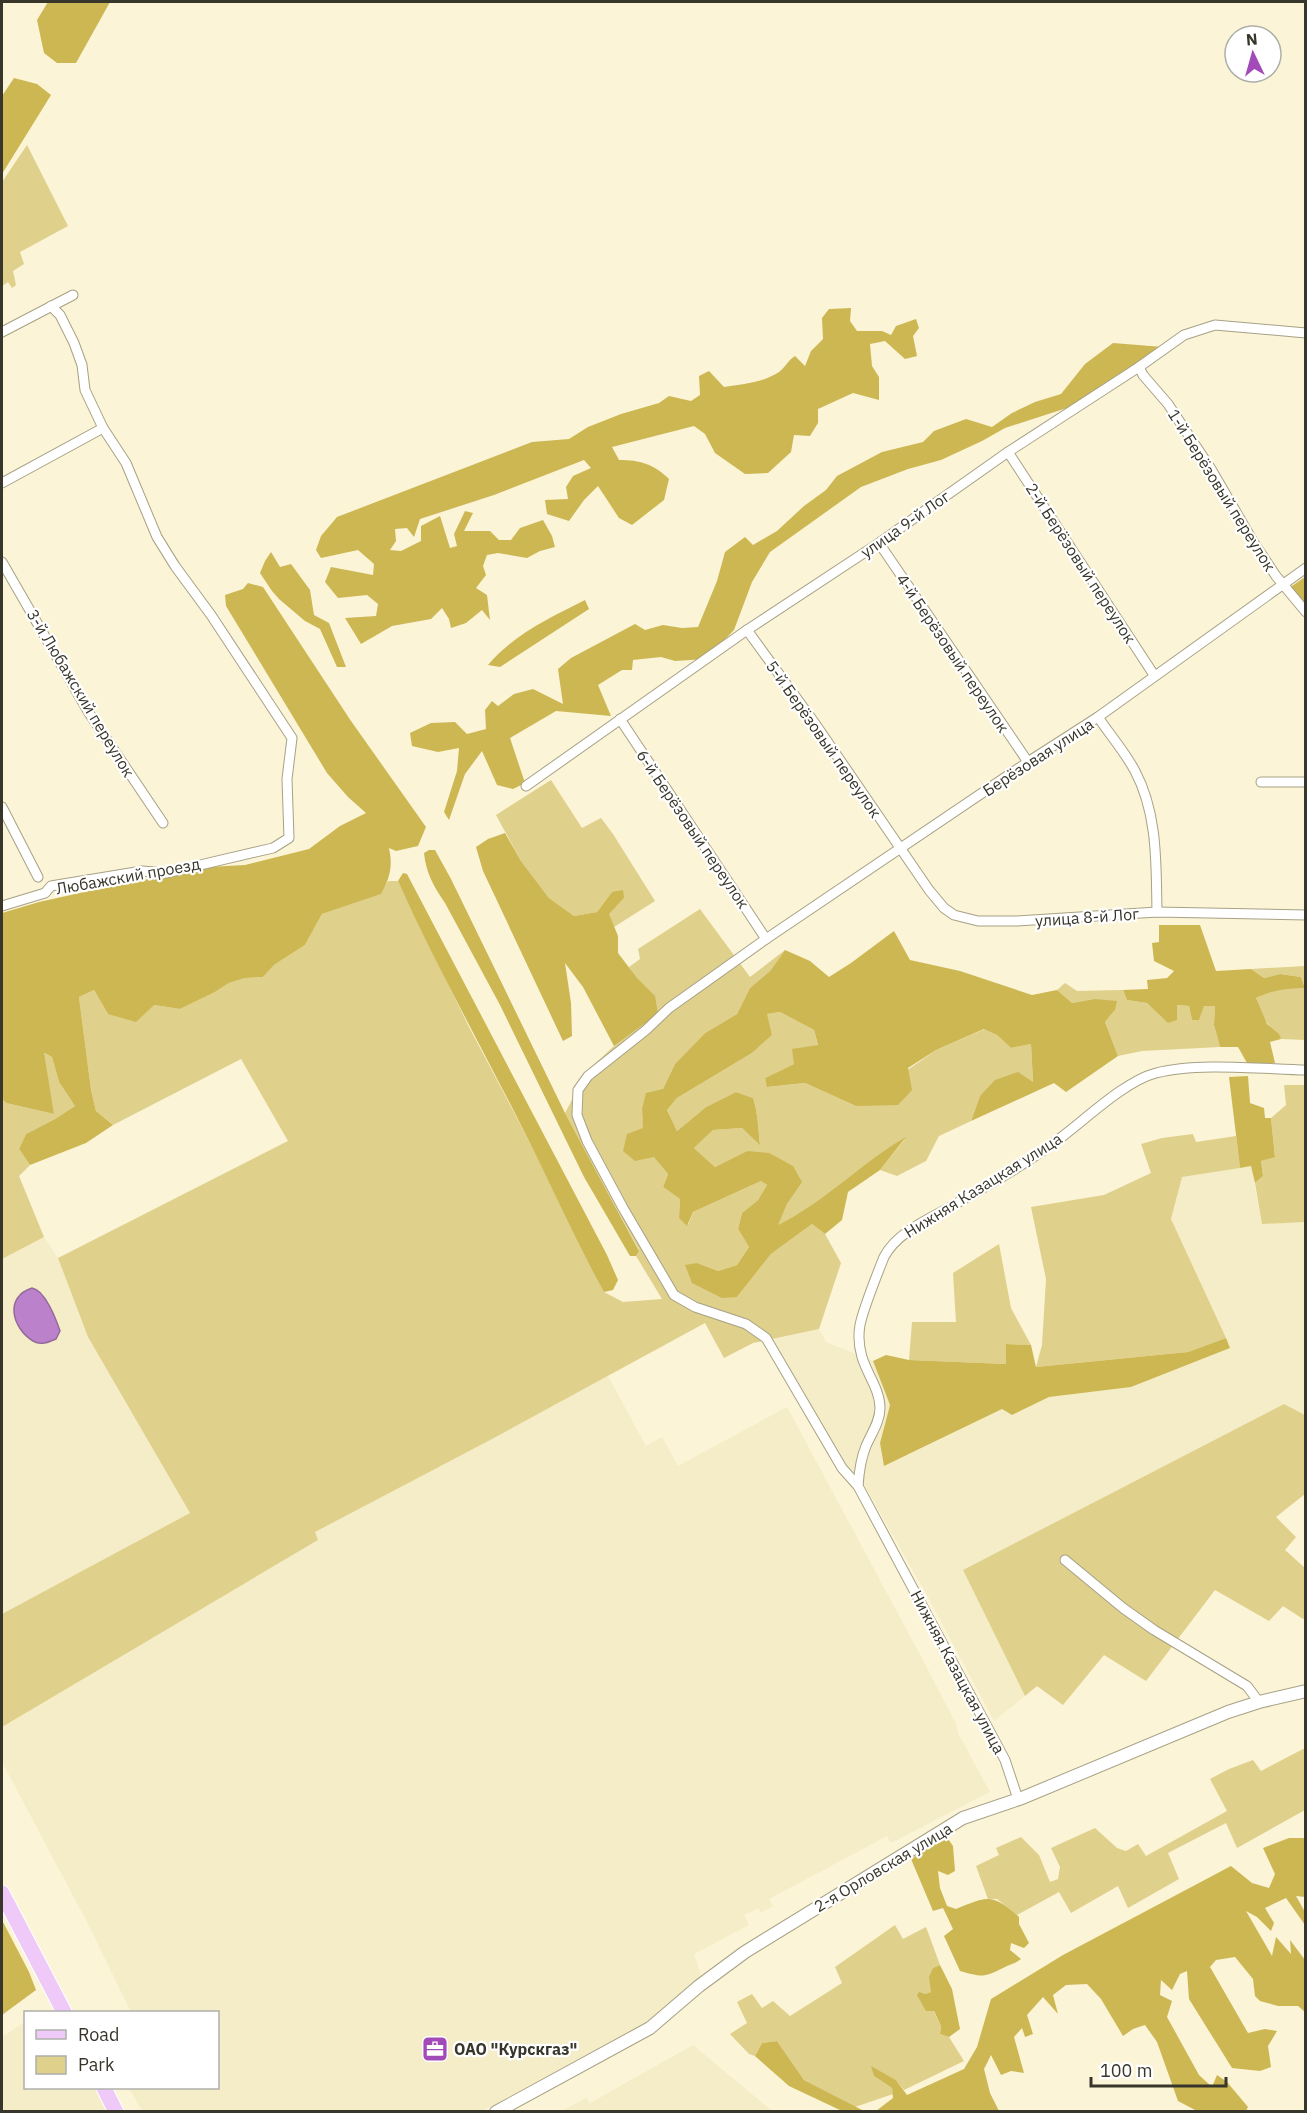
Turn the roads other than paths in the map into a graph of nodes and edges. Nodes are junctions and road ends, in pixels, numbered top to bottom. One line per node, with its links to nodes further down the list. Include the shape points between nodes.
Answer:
1 (73, 295): 2 (street)
2 (51, 306): 3 (street); 6 (street, via 74,343 85,390)
3 (2, 332)
4 (1305, 333): 5 (street, улица 9-й Лог, via 1215,325 1184,335)
5 (1139, 367): 7 (street, улица 9-й Лог); 12 (street, 1-й Берёзовый переулок, via 1168,404)
6 (103, 428): 8 (street); 26 (street, Любажский проезд, via 126,464 157,537 292,738 286,779 289,838 273,848 166,873 142,871 51,886 45,894)
7 (1008, 452): 9 (street, улица 9-й Лог); 15 (street, 2-й Берёзовый переулок)
8 (2, 483)
9 (879, 543): 14 (street, улица 9-й Лог); 18 (street, 4-й Берёзовый переулок)
10 (2, 561): 23 (street, 3-й Любажский переулок, via 89,713)
11 (1305, 568): 12 (street, Берёзовая улица)
12 (1282, 584): 13 (street, 1-й Берёзовый переулок); 15 (street, Берёзовая улица)
13 (1305, 612)
14 (747, 630): 17 (street, улица 9-й Лог); 24 (street, 5-й Берёзовый переулок)
15 (1154, 675): 16 (street, Берёзовая улица)
16 (1098, 717): 18 (street, Берёзовая улица); 27 (street, via 1135,771 1146,796 1153,825)
17 (620, 719): 21 (street, улица 9-й Лог); 29 (street, 6-й Берёзовый переулок)
18 (1028, 762): 24 (street, Берёзовая улица)
19 (1261, 782): 20 (street)
20 (1305, 782)
21 (526, 786)
22 (2, 807): 25 (street)
23 (163, 823)
24 (900, 850): 27 (street, улица 8-й Лог, via 944,909 978,921); 29 (street, Берёзовая улица)
25 (38, 877)
26 (2, 906)
27 (1157, 912): 28 (street, улица 8-й Лог)
28 (1305, 915)
29 (766, 939): 31 (street, Берёзовая улица, via 669,1008 588,1076 578,1090 577,1115 592,1151 674,1295 695,1307 746,1324 766,1338 842,1467)
30 (1305, 1070): 31 (street, Нижняя Казацкая улица, via 1210,1068 1155,1073 1131,1085 1021,1164 899,1238 885,1256 860,1325 859,1342 880,1407 865,1447)
31 (858, 1486): 35 (street, Нижняя Казацкая улица, via 1005,1760)
32 (1065, 1560): 34 (street, via 1154,1630 1247,1686)
33 (1305, 1691): 34 (street, 2-я Орловская улица)
34 (1259, 1702): 35 (street, 2-я Орловская улица)
35 (1018, 1799): 40 (street, 2-я Орловская улица, via 963,1818 745,1952 650,2028)
36 (2, 1893): 37 (main road)
37 (63, 2011)
38 (105, 2089): 39 (main road)
39 (117, 2112)
40 (496, 2112)

